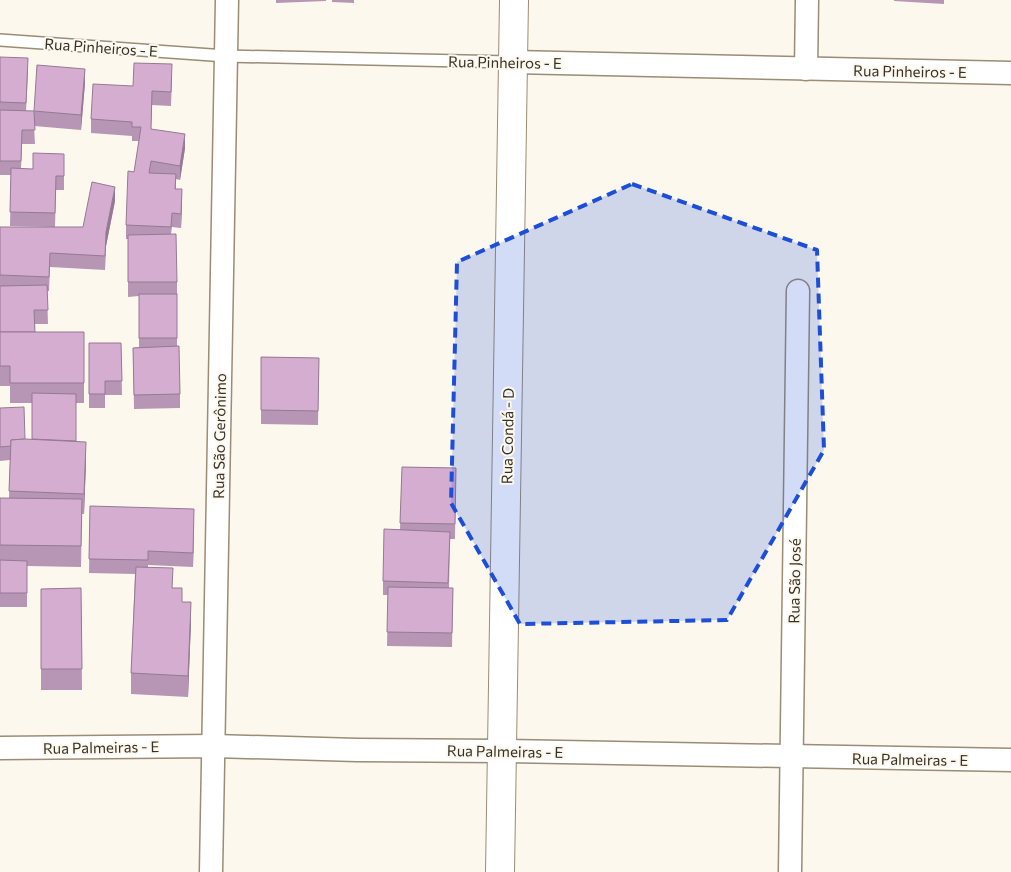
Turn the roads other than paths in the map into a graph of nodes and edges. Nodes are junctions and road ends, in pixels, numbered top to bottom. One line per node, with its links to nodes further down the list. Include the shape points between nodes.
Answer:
1 (227, 0): 5 (street, Rua São Gerônimo)
2 (514, 0): 6 (street, Rua Condá - D)
3 (808, 0): 7 (street)
4 (0, 40): 5 (lane, Rua Pinheiros - E)
5 (226, 56): 6 (lane, Rua Pinheiros - E); 10 (street, Rua São Gerônimo)
6 (513, 62): 7 (street, Rua Pinheiros - E); 12 (street, Rua Condá - D)
7 (806, 69): 8 (street, Rua Pinheiros - E)
8 (1011, 73)
9 (798, 290): 13 (street, Rua São José)
10 (214, 746): 11 (street, Rua Palmeiras - E); 12 (street, Rua Palmeiras - E); 15 (street, Rua São Gerônimo)
11 (0, 748)
12 (502, 751): 13 (street, Rua Palmeiras - E); 16 (street, Rua Condá - D)
13 (792, 757): 14 (street, Rua Palmeiras - E); 17 (street, Rua São José)
14 (1011, 760)
15 (211, 872)
16 (500, 872)
17 (790, 872)

